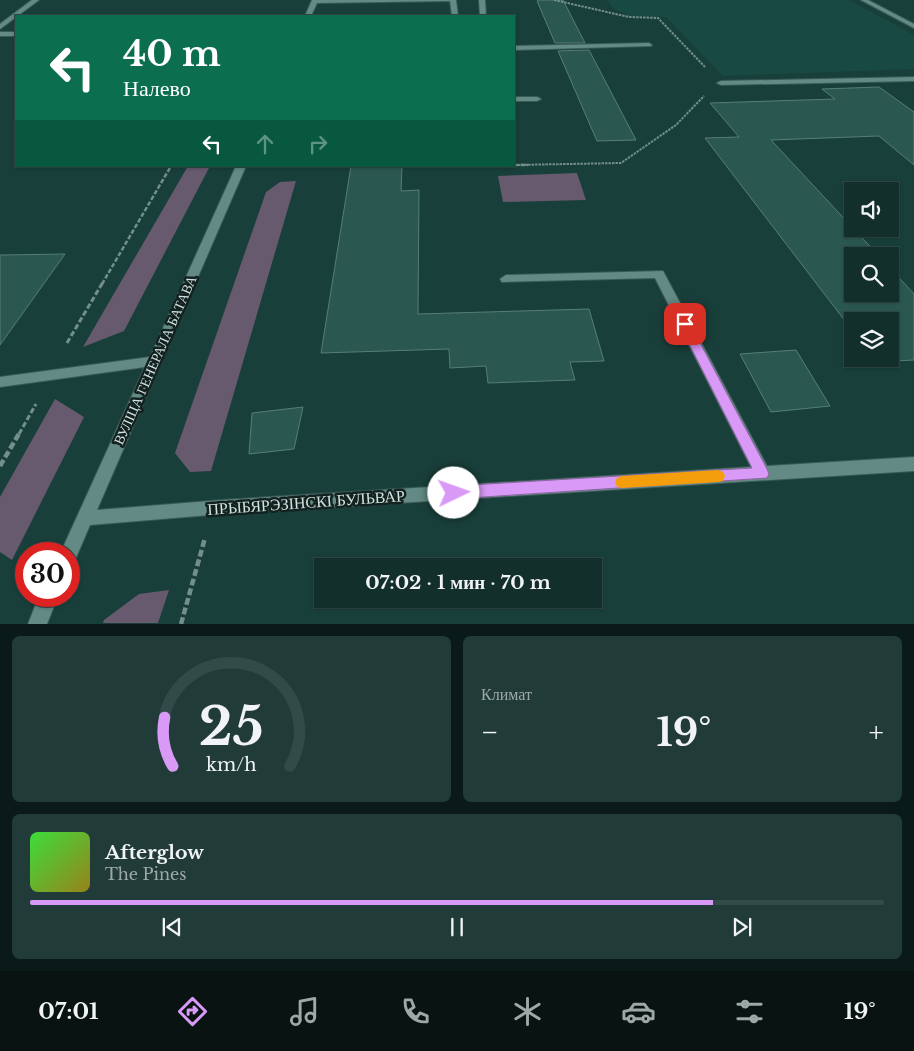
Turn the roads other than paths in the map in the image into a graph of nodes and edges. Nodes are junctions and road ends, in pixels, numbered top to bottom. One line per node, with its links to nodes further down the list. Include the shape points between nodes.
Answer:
1 (36, 0): 7 (street)
2 (448, 0): 6 (street)
3 (453, 0): 9 (street)
4 (482, 0): 10 (street)
5 (864, 0): 12 (street)
6 (315, 1): 8 (street)
7 (16, 15)
8 (308, 15)
9 (455, 15)
10 (483, 15)
11 (15, 16): 13 (street)
12 (914, 26)
13 (0, 27)
14 (0, 34): 15 (street)
15 (15, 34)
16 (649, 46): 17 (street)
17 (515, 48)
18 (914, 79): 19 (street)
19 (721, 83)
20 (515, 99): 21 (street)
21 (537, 99)
22 (241, 167): 24 (street, ВУЛІЦА ГЕНЕРАЛА БАТАВА)
23 (506, 279): 27 (street, via 659,274)
24 (154, 360): 25 (street); 28 (street, ВУЛІЦА ГЕНЕРАЛА БАТАВА)
25 (0, 382)
26 (914, 464): 27 (street, ПРЫБЯРЭЗІНСКІ БУЛЬВАР)
27 (762, 474): 28 (street, ПРЫБЯРЭЗІНСКІ БУЛЬВАР)
28 (86, 518): 29 (street, ВУЛІЦА ГЕНЕРАЛА БАТАВА)
29 (75, 542)
30 (44, 607): 31 (street)
31 (37, 624)

